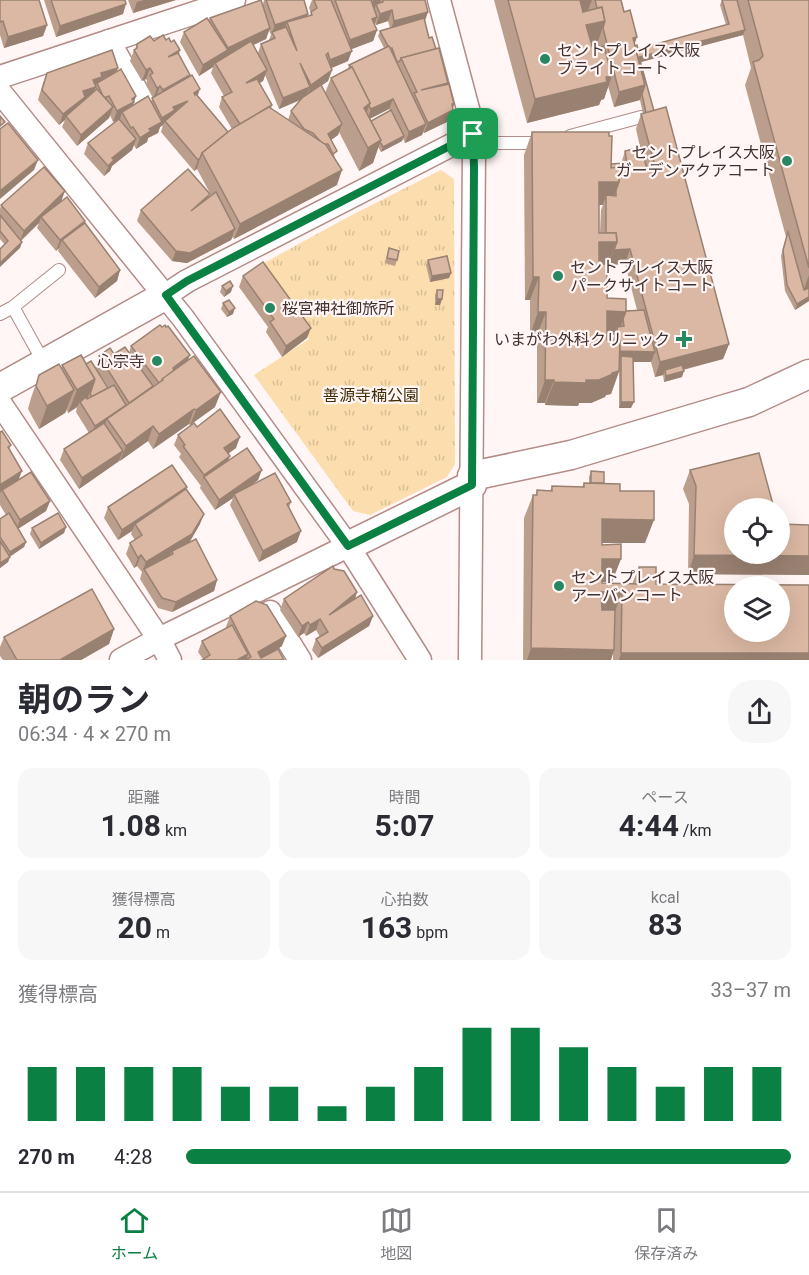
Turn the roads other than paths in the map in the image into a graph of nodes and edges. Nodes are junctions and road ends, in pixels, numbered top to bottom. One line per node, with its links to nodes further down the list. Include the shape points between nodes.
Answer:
1 (234, 0): 3 (street)
2 (439, 0): 8 (street)
3 (109, 41): 4 (street); 6 (street)
4 (0, 77)
5 (0, 92): 10 (street)
6 (143, 102)
7 (641, 117): 8 (lane, via 542,143)
8 (473, 138): 10 (street); 17 (street)
9 (59, 270): 11 (lane)
10 (166, 295): 13 (street); 18 (street)
11 (13, 307): 12 (lane); 13 (lane)
12 (0, 314)
13 (44, 363): 15 (street)
14 (809, 374): 17 (street, via 733,407)
15 (0, 388)
16 (0, 403): 20 (street)
17 (472, 481): 18 (street); 25 (street)
18 (348, 546): 19 (street); 24 (street)
19 (257, 591): 20 (street); 23 (street)
20 (159, 639): 21 (street); 22 (street)
21 (121, 660)
22 (170, 660)
23 (300, 660)
24 (420, 660)
25 (470, 660)

